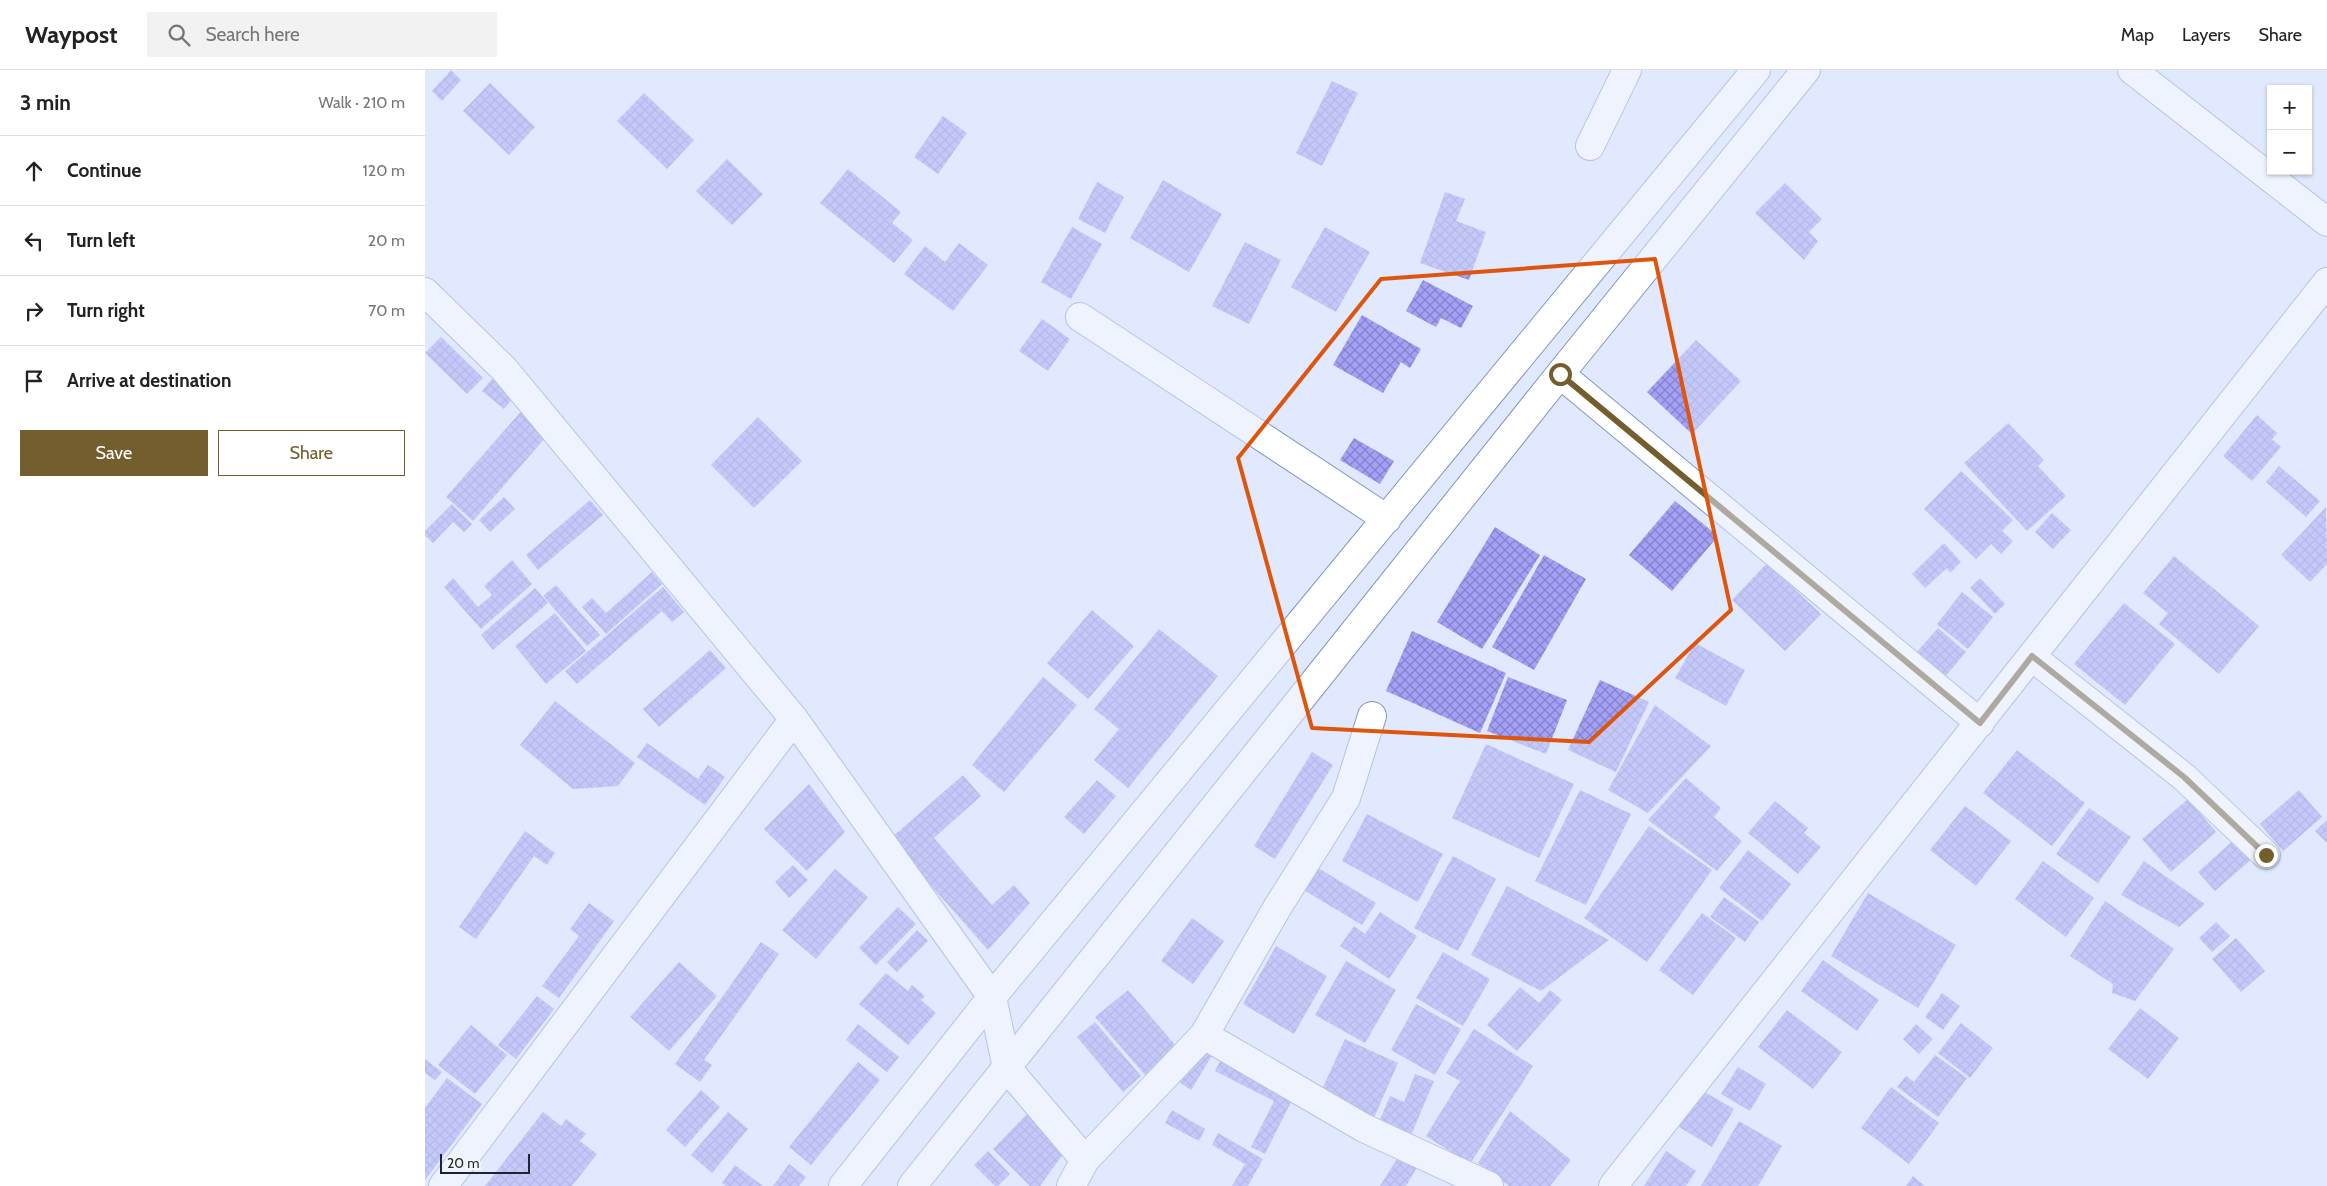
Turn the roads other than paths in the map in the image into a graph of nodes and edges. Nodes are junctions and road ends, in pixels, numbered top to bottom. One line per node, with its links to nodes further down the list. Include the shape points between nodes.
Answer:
1 (1627, 70): 5 (street)
2 (1756, 70): 11 (street)
3 (1806, 70): 10 (street)
4 (2132, 70): 6 (street)
5 (1591, 146)
6 (2327, 222)
7 (2327, 282): 12 (street)
8 (425, 292): 14 (street, via 504,369)
9 (1080, 317): 11 (street)
10 (1560, 374): 15 (street); 19 (street)
11 (1387, 519): 17 (street)
12 (2032, 656): 15 (street); 16 (street, via 2184,777)
13 (1372, 716): 18 (street, via 1346,798 1277,908)
14 (794, 719): 17 (street); 21 (street)
15 (1980, 723): 26 (street)
16 (2266, 855)
17 (992, 997): 19 (street); 22 (street)
18 (1204, 1035): 20 (street); 25 (street, via 1364,1128)
19 (1007, 1068): 20 (street); 23 (street)
20 (1085, 1160): 24 (street)
21 (443, 1186)
22 (843, 1186)
23 (912, 1186)
24 (1071, 1186)
25 (1489, 1186)
26 (1613, 1186)

